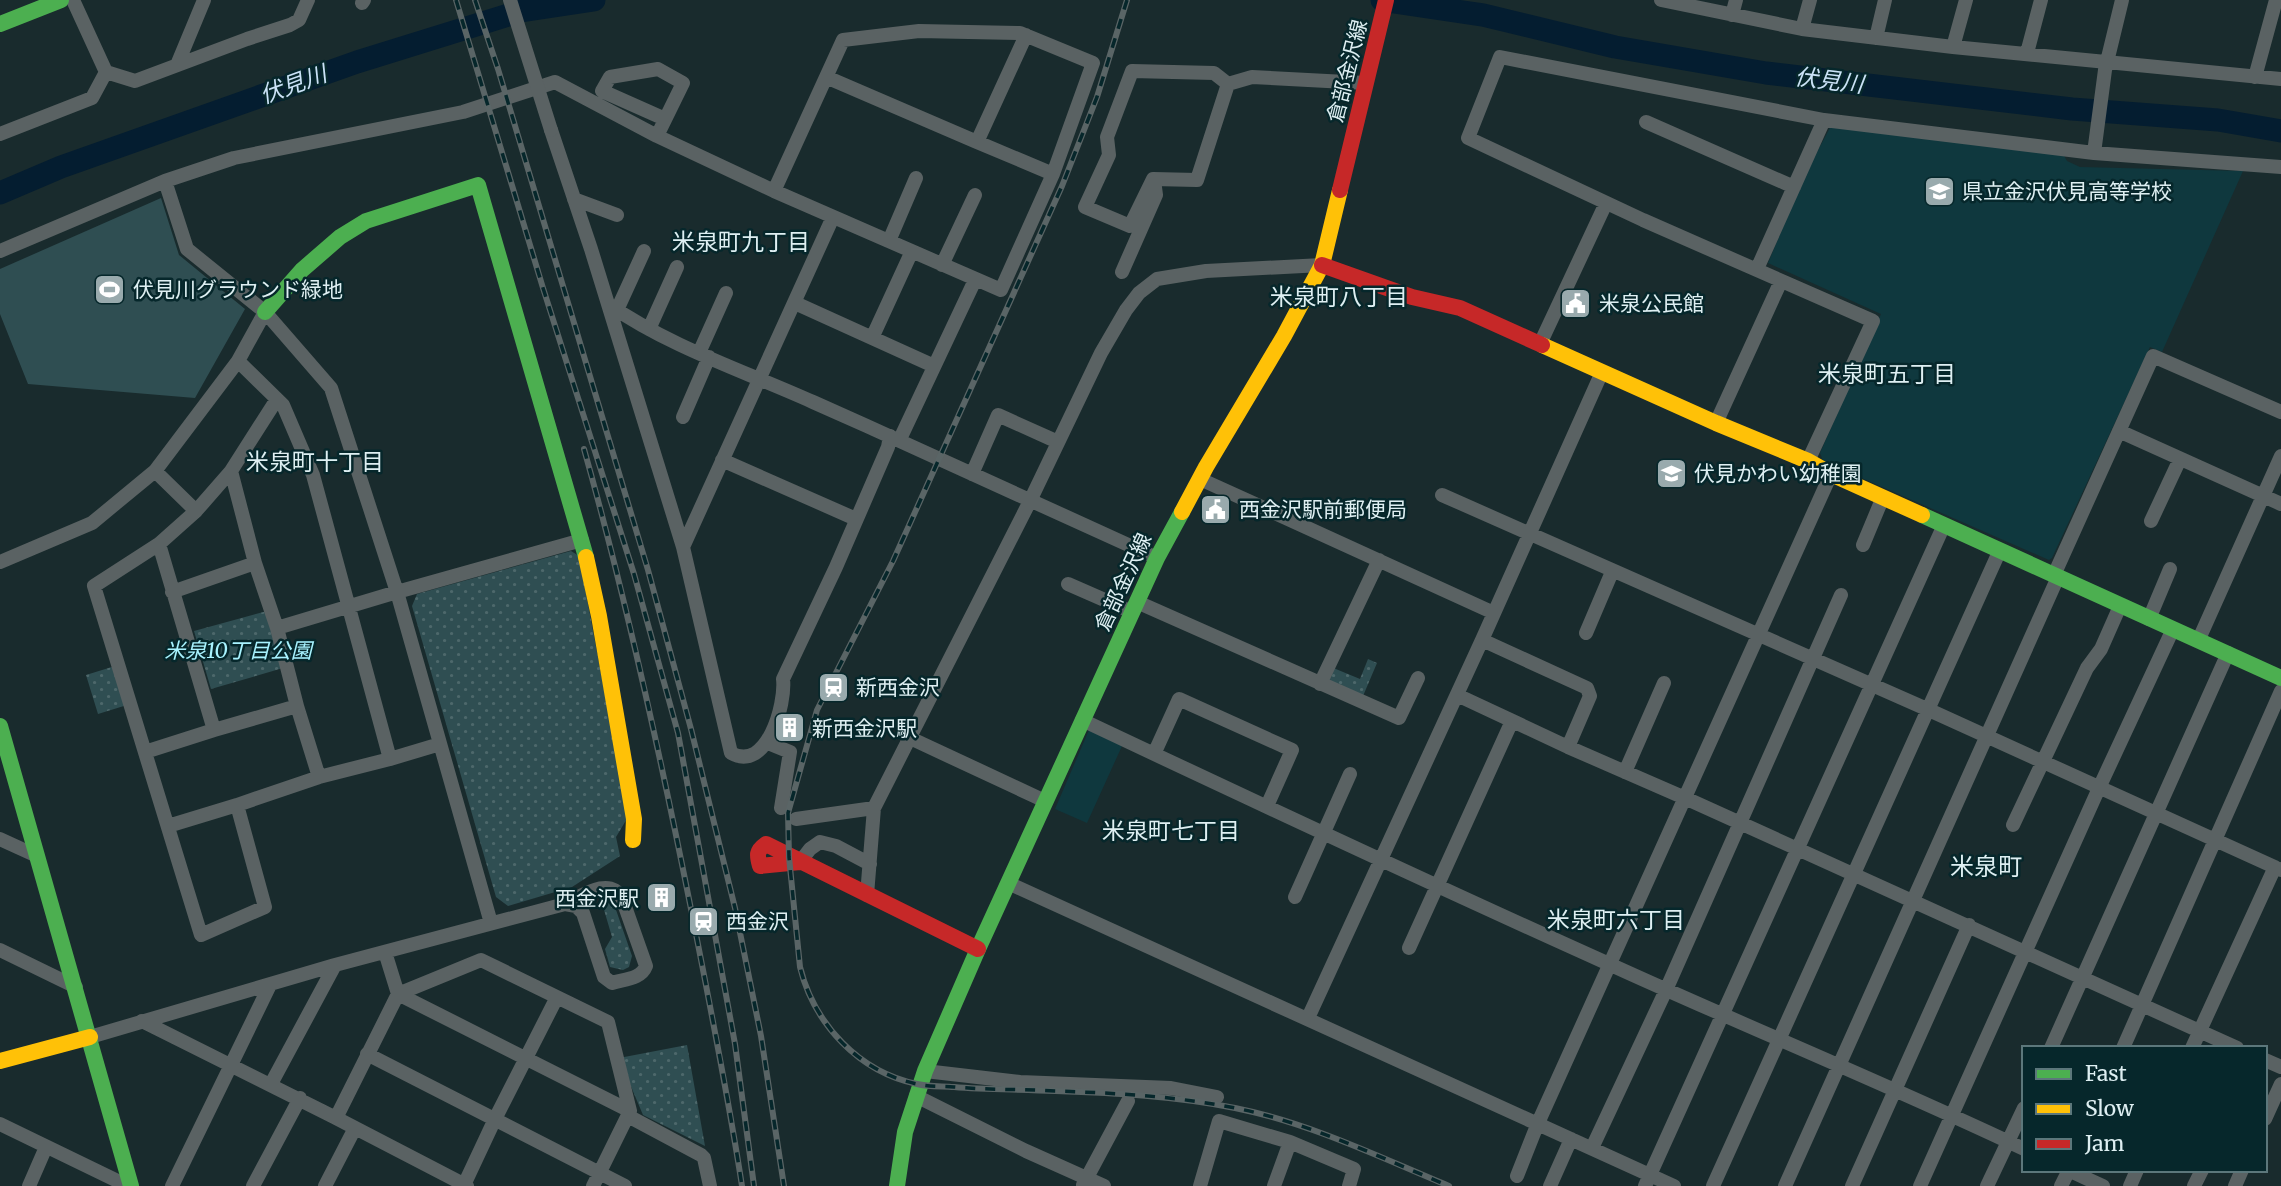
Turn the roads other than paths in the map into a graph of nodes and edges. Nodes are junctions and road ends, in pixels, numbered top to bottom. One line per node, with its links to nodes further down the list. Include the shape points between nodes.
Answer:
1 (61, 0): 15 (street)
2 (73, 0): 23 (street)
3 (204, 0): 21 (street)
4 (308, 0): 21 (street, via 299,20 290,25)
5 (510, 0): 44 (street, bridge)
6 (1386, 0): 27 (street, 倉部金沢線)
7 (1661, 0): 14 (street)
8 (1810, 0): 16 (street)
9 (1885, 0): 18 (street)
10 (1966, 0): 19 (street)
11 (2041, 0): 20 (street)
12 (2122, 0): 22 (street)
13 (2276, 0): 25 (street)
14 (1734, 7): 16 (street)
15 (0, 24)
16 (1802, 29): 18 (street)
17 (1026, 35): 24 (street, via 919,31 843,40); 34 (street); 37 (street, via 1093,63)
18 (1877, 38): 19 (street)
19 (1953, 47): 20 (street)
20 (2027, 53): 22 (street)
21 (177, 65): 23 (street, via 135,80)
22 (2106, 66): 25 (street); 35 (street)
23 (106, 72): 32 (street, via 92,98)
24 (826, 77): 34 (street); 42 (street)
25 (2255, 77): 26 (street)
26 (2281, 79)
27 (1365, 83): 28 (street, via 1252,77); 53 (street, 倉部金沢線)
28 (1228, 84): 39 (street, via 1197,180); 39 (street, via 1214,73 1132,72 1107,137 1109,155 1085,207 1130,226)
29 (665, 119): 29 (street, via 683,83 658,69 610,77 601,91); 33 (street)
30 (1824, 120): 35 (street); 41 (street); 45 (street, via 1500,57 1468,138)
31 (1646, 122): 41 (street)
32 (0, 134)
33 (657, 136): 40 (street, via 555,82 463,112 234,158); 42 (street)
34 (978, 142): 37 (street)
35 (2094, 148): 36 (street)
36 (2281, 167)
37 (1053, 174): 57 (street, via 1000,290)
38 (916, 178): 48 (street)
39 (1153, 178): 56 (street, via 1156,195)
40 (165, 181): 49 (street); 62 (street, via 187,249)
41 (1794, 187): 55 (street)
42 (774, 191): 47 (street)
43 (975, 195): 52 (street)
44 (574, 199): 46 (street); 61 (street)
45 (1606, 203): 55 (street); 65 (street)
46 (617, 215)
47 (833, 217): 48 (street); 60 (street)
48 (890, 242): 51 (street)
49 (0, 251)
50 (644, 251): 61 (street)
51 (912, 251): 52 (street); 64 (street)
52 (942, 265): 57 (street)
53 (1322, 265): 65 (street, via 1412,297 1460,308); 77 (street, via 1206,271 1149,284 1114,330); 86 (street, 倉部金沢線)
54 (677, 267): 63 (street)
55 (1757, 270): 58 (street)
56 (1122, 272)
57 (975, 280): 68 (street)
58 (1781, 281): 74 (street); 81 (street, via 1873,321)
59 (726, 293): 66 (street)
60 (794, 303): 64 (street); 70 (street)
61 (612, 307): 63 (street); 100 (street)
62 (265, 312): 67 (street); 97 (street, via 302,270 366,221 478,185); 111 (street, via 331,388)
63 (649, 329): 66 (street)
64 (872, 338): 68 (street)
65 (1540, 344): 69 (street)
66 (704, 355): 70 (street); 73 (street)
67 (238, 361): 71 (street); 82 (street)
68 (934, 366): 76 (street)
69 (1602, 372): 74 (street); 96 (street)
70 (761, 379): 76 (street); 80 (street)
71 (277, 399): 83 (street); 113 (street, via 313,475)
72 (2281, 412): 75 (street, via 2153,356)
73 (683, 417)
74 (1716, 423): 81 (street)
75 (2119, 431): 79 (street); 108 (street)
76 (895, 438): 84 (street); 93 (street)
77 (1058, 442): 84 (street, via 998,415); 90 (street)
78 (2281, 456): 88 (street)
79 (2180, 458): 88 (street); 94 (street)
80 (722, 460): 93 (street); 100 (street)
81 (1808, 461): 85 (street)
82 (155, 471): 92 (street); 104 (street, via 92,523)
83 (231, 471): 92 (street); 105 (street)
84 (972, 474): 90 (street)
85 (1831, 474): 89 (street); 121 (street)
86 (1200, 479): 102 (street, 倉部金沢線); 103 (street)
87 (1442, 495): 96 (street)
88 (2264, 496): 91 (street); 122 (street)
89 (1883, 497): 95 (street); 99 (street)
90 (1030, 500): 102 (street); 140 (street)
91 (2281, 504)
92 (196, 511): 98 (street)
93 (856, 519): 141 (street, via 783,679 785,690)
94 (2151, 521)
95 (1944, 525): 101 (street); 130 (street)
96 (1529, 535): 107 (street); 116 (street)
97 (582, 540): 111 (street); 166 (street, via 635,819)
98 (159, 544): 110 (street); 144 (street, via 94,586)
99 (1863, 545)
100 (683, 547): 141 (street, via 731,753 750,757)
101 (2000, 550): 108 (street); 134 (street)
102 (1157, 558): 115 (street, 倉部金沢線)
103 (1378, 560): 116 (street); 128 (street)
104 (0, 562)
105 (255, 563): 110 (street); 118 (street)
106 (2170, 569): 117 (street)
107 (1612, 572): 120 (street); 121 (street)
108 (2056, 576): 114 (street); 139 (street)
109 (1069, 584): 115 (street)
110 (172, 592): 138 (street)
111 (397, 592): 113 (street); 142 (street)
112 (1841, 595): 125 (street)
113 (349, 606): 118 (street); 146 (street)
114 (2120, 606): 117 (street); 147 (street)
115 (1134, 607): 128 (street); 135 (street, 倉部金沢線)
116 (1494, 613): 123 (street)
117 (2149, 619): 119 (street)
118 (277, 628): 133 (street)
119 (2173, 629): 122 (street); 152 (street)
120 (1586, 632)
121 (1759, 636): 125 (street); 153 (street)
122 (2199, 639): 124 (street)
123 (1482, 640): 132 (street); 143 (street, via 1587,688 1590,696)
124 (2228, 653): 127 (street); 159 (street)
125 (1812, 659): 130 (street); 161 (street)
126 (1418, 678): 128 (street, via 1399,718)
127 (2281, 678)
128 (1320, 684)
129 (1664, 684): 149 (street)
130 (1871, 685): 134 (street); 168 (street)
131 (2281, 691): 167 (street)
132 (1457, 695): 136 (street); 170 (street)
133 (297, 706): 138 (street); 151 (street)
134 (1929, 710): 139 (street); 174 (street)
135 (1083, 720): 145 (street); 154 (street, 倉部金沢線)
136 (1512, 721): 143 (street); 176 (street)
137 (0, 726): 148 (street)
138 (214, 730): 144 (street)
139 (1987, 736): 147 (street); 179 (street)
140 (910, 738): 154 (street); 158 (street)
141 (768, 743): 157 (street, via 790,752)
142 (440, 744): 146 (street); 181 (street)
143 (1568, 747): 149 (street)
144 (145, 752): 163 (street)
145 (1154, 754): 156 (street); 156 (street, via 1179,699 1292,750)
146 (390, 759): 151 (street)
147 (2043, 762): 152 (street); 162 (street)
148 (3, 765): 169 (street)
149 (1625, 772): 153 (street)
150 (1350, 774): 164 (street)
151 (319, 777): 155 (street)
152 (2099, 788): 159 (street); 187 (street)
153 (1685, 798): 161 (street); 189 (street)
154 (1045, 801): 175 (street, 倉部金沢線)
155 (234, 806): 163 (street); 163 (street, via 265,907 201,935)
156 (1267, 806): 164 (street)
157 (781, 808)
158 (874, 808): 160 (street); 172 (street)
159 (2155, 815): 167 (street); 190 (street)
160 (796, 819)
161 (1740, 823): 168 (street); 193 (street)
162 (2013, 825)
163 (168, 826)
164 (1323, 833): 170 (street); 178 (street)
165 (0, 839): 169 (street)
166 (633, 840)
167 (2215, 840): 173 (street); 196 (street)
168 (1797, 850): 174 (street); 197 (street)
169 (37, 856): 192 (street)
170 (1380, 860): 176 (street); 198 (street)
171 (800, 862): 172 (street, via 820,842); 177 (street)
172 (870, 864): 177 (street)
173 (2278, 869): 200 (street)
174 (1855, 874): 179 (street); 202 (street)
175 (1008, 883): 183 (street, 倉部金沢線); 198 (street)
176 (1436, 885): 184 (street); 189 (street)
177 (867, 895): 183 (street)
178 (1295, 897)
179 (1914, 901): 182 (street); 211 (street)
180 (565, 904): 180 (street, via 606,887 620,896 645,964 639,972 615,976 606,971 591,917); 181 (street)
181 (491, 923): 186 (street)
182 (1969, 925): 187 (street); 215 (street)
183 (978, 948): 212 (street, 倉部金沢線)
184 (1409, 948)
185 (0, 950): 192 (street)
186 (385, 952): 188 (street); 194 (street)
187 (2026, 952): 190 (street); 222 (street)
188 (335, 965): 191 (street); 213 (street)
189 (1610, 965): 193 (street); 226 (street)
190 (2084, 977): 196 (street); 203 (street)
191 (270, 985): 199 (street); 210 (street)
192 (76, 987): 201 (street)
193 (1666, 990): 197 (street); 233 (street)
194 (398, 994): 195 (street, via 481,960); 207 (street); 208 (street)
195 (556, 999): 208 (street); 221 (street, via 608,1023)
196 (2143, 1005): 200 (street); 204 (street)
197 (1722, 1014): 202 (street); 239 (street)
198 (1308, 1018): 226 (street)
199 (142, 1021): 201 (street); 210 (street)
200 (2200, 1031): 205 (street); 206 (street)
201 (90, 1037): 209 (street); 243 (street)
202 (1781, 1040): 211 (street); 256 (street)
203 (2052, 1046)
204 (2124, 1046)
205 (2193, 1046)
206 (2233, 1046)
207 (367, 1055): 224 (street); 225 (street)
208 (525, 1059): 221 (street); 225 (street)
209 (0, 1061)
210 (231, 1064): 213 (street); 244 (street)
211 (1840, 1065): 215 (street); 257 (street)
212 (925, 1071): 216 (street, 倉部金沢線); 217 (street, via 1020,1082 1171,1088)
213 (271, 1084): 218 (street)
214 (2281, 1084): 223 (street)
215 (1894, 1091): 222 (street); 258 (street)
216 (916, 1096): 240 (street); 249 (street, 倉部金沢線)
217 (1217, 1097)
218 (300, 1098): 224 (street); 245 (street)
219 (1128, 1101): 240 (street)
220 (2022, 1112): 231 (street)
221 (629, 1114): 238 (street); 248 (street, via 701,1155)
222 (1952, 1115): 231 (street); 259 (street)
223 (2267, 1115)
224 (336, 1118): 228 (street)
225 (494, 1121): 238 (street); 241 (street)
226 (1538, 1123): 229 (street); 236 (street)
227 (0, 1124): 232 (street)
228 (355, 1128): 237 (street); 246 (street)
229 (1572, 1139): 233 (street); 254 (street)
230 (1290, 1142): 251 (street, via 1219,1121); 252 (street); 253 (street, via 1354,1169)
231 (2008, 1142): 234 (street); 260 (street)
232 (46, 1147): 242 (street); 243 (street)
233 (1592, 1148): 239 (street)
234 (2022, 1148)
235 (2072, 1172): 261 (street)
236 (1517, 1177)
237 (438, 1179): 241 (street)
238 (597, 1180): 247 (street)
239 (1648, 1180): 255 (street)
240 (1084, 1182): 250 (street)
241 (466, 1185)
242 (29, 1186)
243 (130, 1186)
244 (172, 1186)
245 (253, 1186)
246 (325, 1186)
247 (625, 1186)
248 (710, 1186)
249 (897, 1186)
250 (1104, 1186)
251 (1199, 1186)
252 (1274, 1186)
253 (1349, 1186)
254 (1550, 1186)
255 (1674, 1186)
256 (1713, 1186)
257 (1785, 1186)
258 (1852, 1186)
259 (1920, 1186)
260 (1987, 1186)
261 (2103, 1186)

